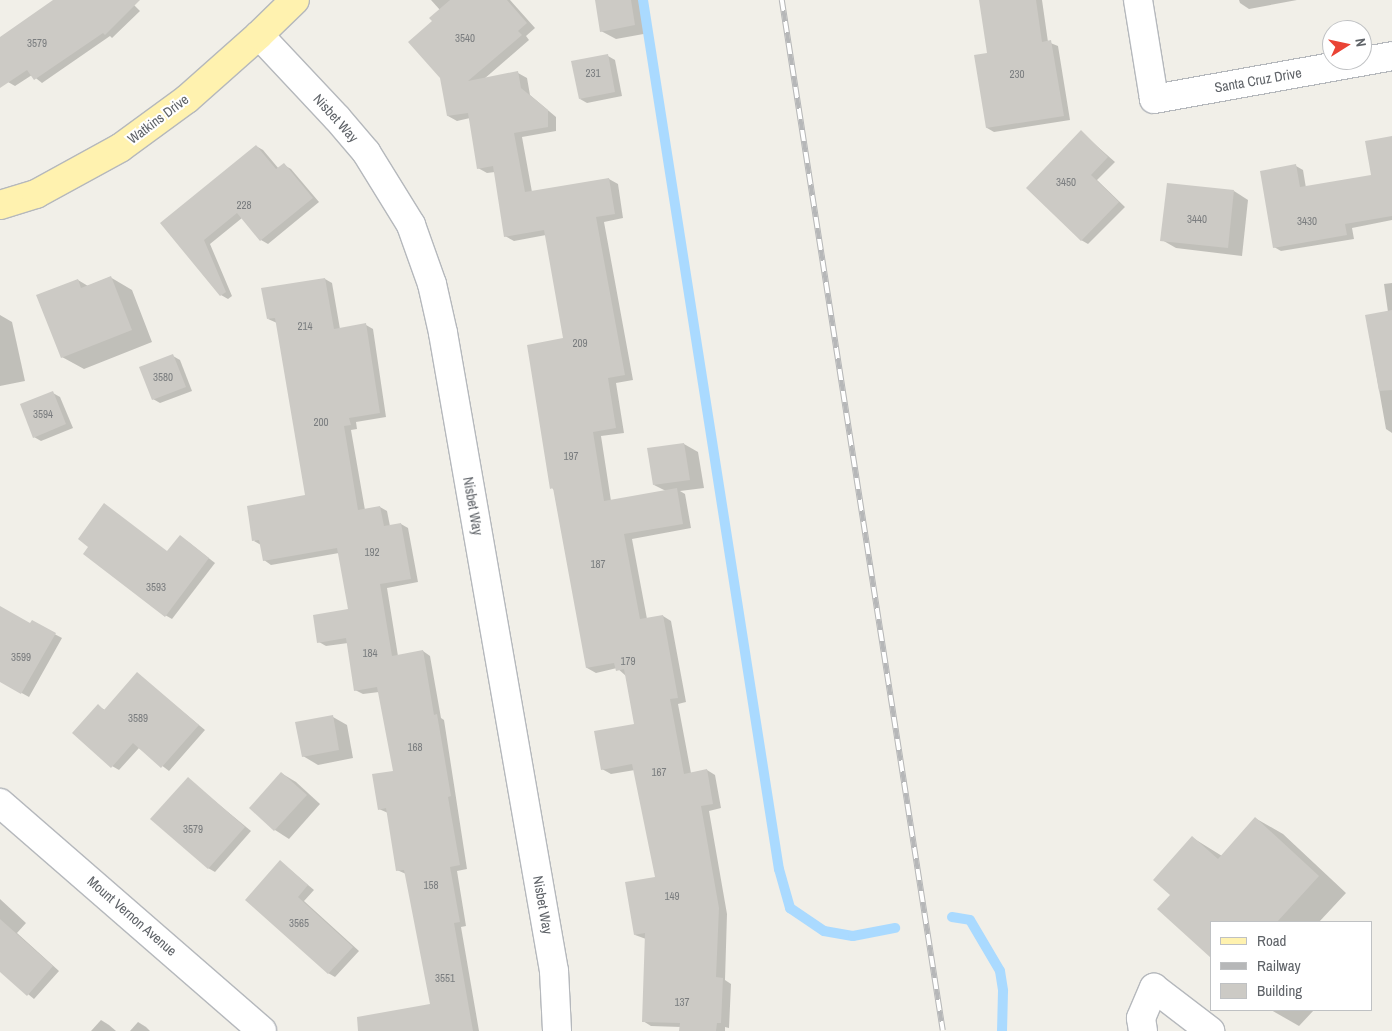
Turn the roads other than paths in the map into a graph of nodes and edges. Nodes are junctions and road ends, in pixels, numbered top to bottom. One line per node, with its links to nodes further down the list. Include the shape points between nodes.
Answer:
1 (295, 0): 3 (main road, Watkins Drive)
2 (1138, 0): 4 (street, Santa Cruz Drive, via 1154,99)
3 (260, 35): 5 (main road, Watkins Drive, via 187,99 120,148 36,194); 8 (street, Nisbet Way, via 366,152 412,225 432,284 554,971)
4 (1392, 56)
5 (0, 205)
6 (0, 802): 7 (street, Mount Vernon Avenue)
7 (262, 1031)
8 (557, 1031)
9 (1143, 1031): 10 (street, via 1141,1018 1154,988)
10 (1210, 1031)

